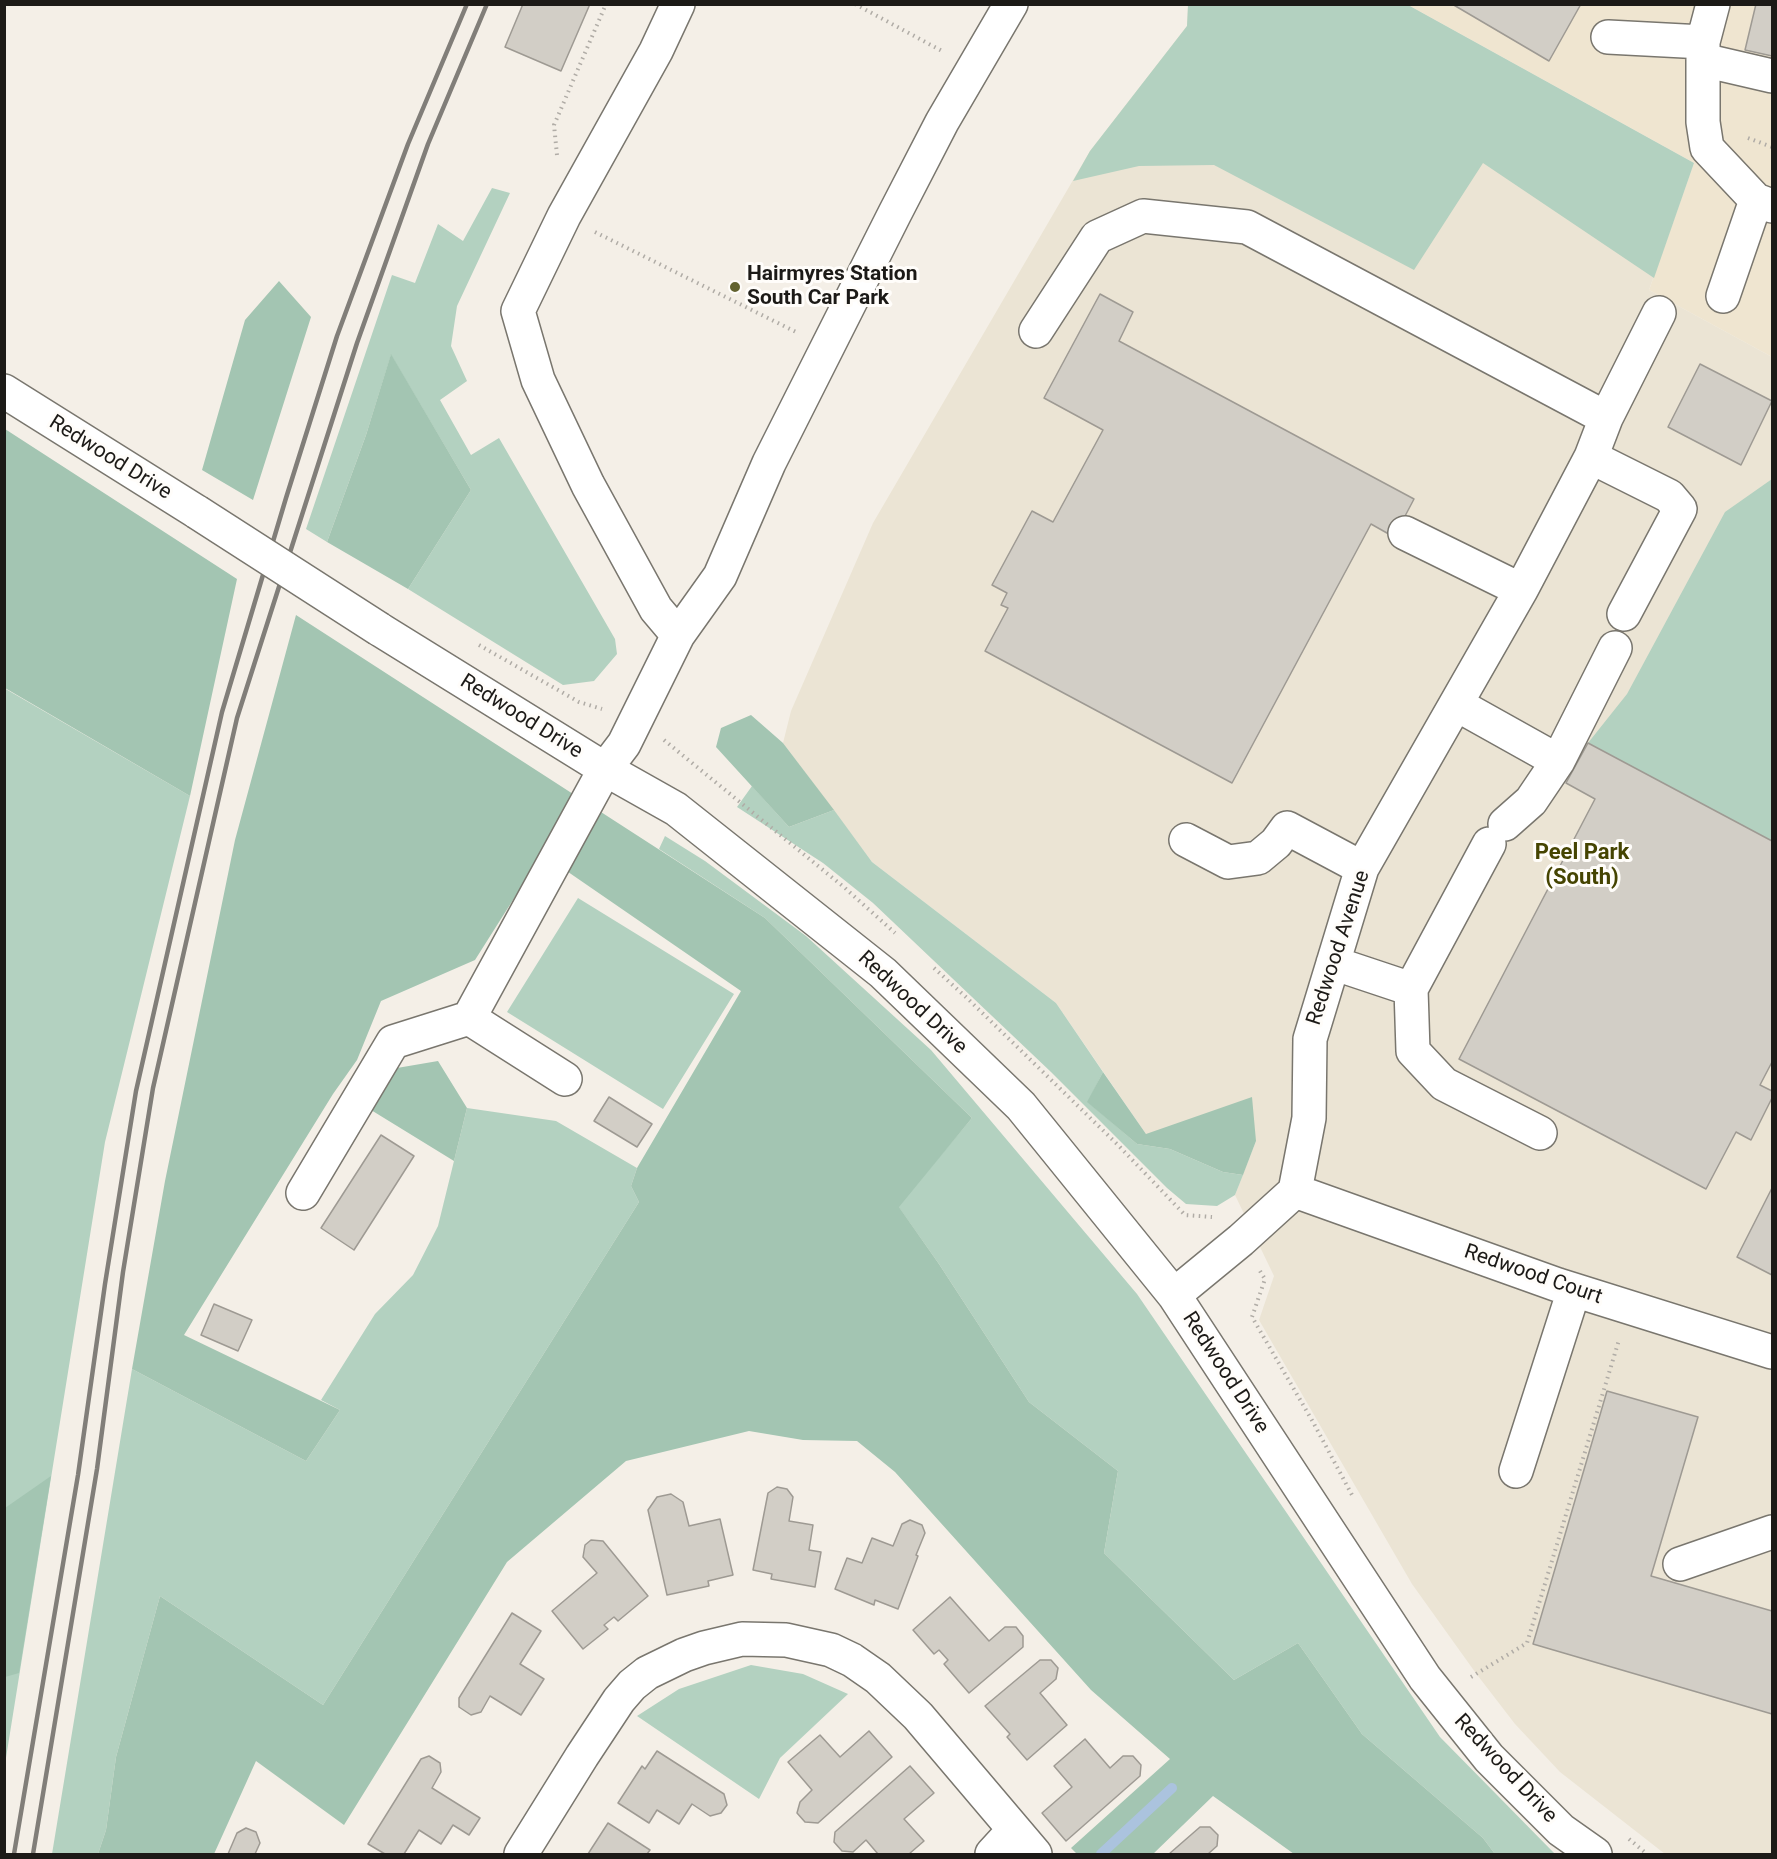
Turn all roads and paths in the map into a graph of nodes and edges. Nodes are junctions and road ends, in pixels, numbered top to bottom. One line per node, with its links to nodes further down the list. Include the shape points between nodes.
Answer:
1 (606, 4): 10 (path, via 554,125)
2 (678, 4): 12 (street)
3 (855, 4): 8 (path)
4 (1011, 4): 8 (street)
5 (1713, 4): 7 (street)
6 (1608, 37): 7 (street)
7 (1703, 51): 9 (street); 11 (street, via 1707,148)
8 (974, 68): 16 (street, via 942,122)
9 (1773, 76)
10 (558, 159)
11 (1764, 203): 13 (street)
12 (564, 216): 16 (path); 23 (street, via 518,310 538,380 588,485 656,609)
13 (1723, 296)
14 (1659, 313): 18 (street, Redwood Avenue)
15 (1036, 331): 18 (street, via 1097,237 1143,216 1247,227)
16 (828, 348): 23 (street, via 769,463 720,576)
17 (4, 391): 27 (street, Redwood Drive, bridge)
18 (1606, 418): 19 (street, Redwood Avenue)
19 (1591, 457): 21 (street, Redwood Avenue); 22 (street, via 1669,496 1680,510)
20 (1405, 533): 21 (street)
21 (1521, 590): 25 (street, Redwood Avenue)
22 (1624, 614)
23 (678, 635): 27 (street, via 624,744)
24 (1615, 648): 26 (street)
25 (1456, 704): 26 (street); 29 (street, Redwood Avenue)
26 (1558, 761): 31 (street, via 1531,801 1497,834)
27 (605, 769): 32 (street); 39 (street, Redwood Drive, via 676,809 883,973 1021,1106)
28 (1186, 840): 29 (street, via 1228,862 1258,858 1287,828)
29 (1362, 868): 30 (street, Redwood Avenue)
30 (1333, 963): 31 (street); 35 (street, Redwood Avenue, via 1310,1039 1309,1118)
31 (1411, 989): 34 (street, via 1413,1051 1444,1084)
32 (469, 1018): 33 (street); 36 (street, via 393,1042)
33 (565, 1079)
34 (1540, 1133)
35 (1295, 1191): 37 (street); 38 (street, Redwood Court)
36 (303, 1193)
37 (1241, 1240): 39 (street); 43 (path, via 1264,1279 1252,1317)
38 (1574, 1290): 40 (street, Redwood Court); 42 (street)
39 (1174, 1295): 51 (street, Redwood Drive, via 1425,1678 1489,1758 1561,1830)
40 (1629, 1308): 41 (street, Redwood Court); 46 (path, via 1527,1643 1469,1677)
41 (1773, 1352)
42 (1516, 1471)
43 (1355, 1502)
44 (1773, 1532): 45 (street)
45 (1680, 1564)
46 (1477, 1687)
47 (1622, 1833): 52 (path)
48 (1025, 1842): 49 (street, via 918,1716 878,1678 831,1650 786,1640 742,1640 684,1654 632,1685); 50 (street)
49 (521, 1854)
50 (992, 1854)
51 (1595, 1854)
52 (1647, 1854)

